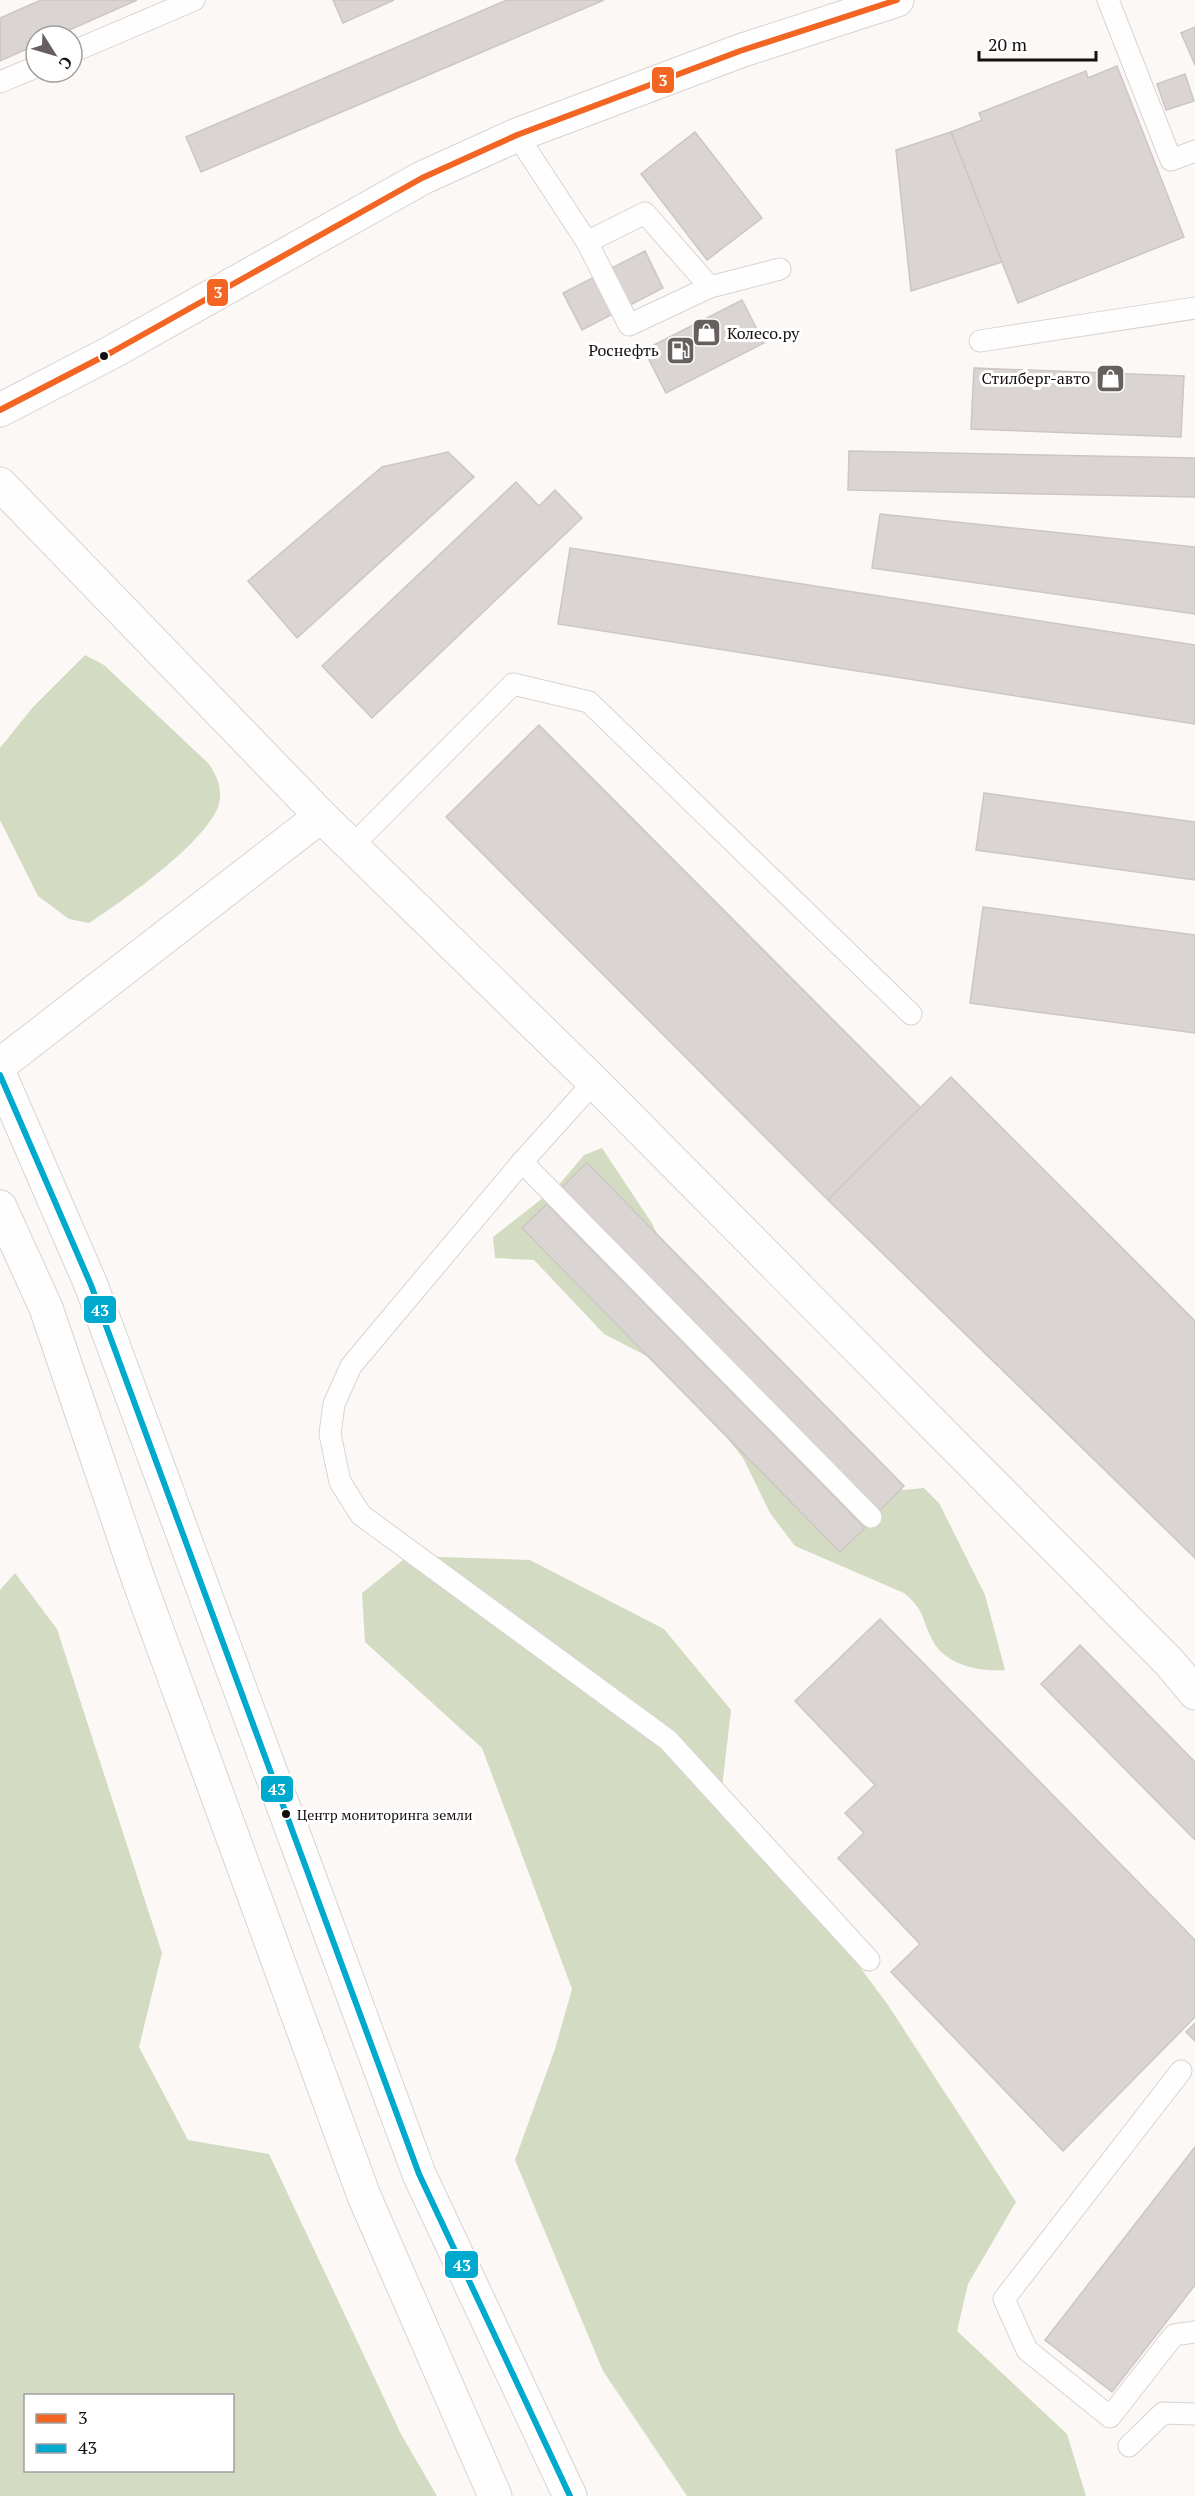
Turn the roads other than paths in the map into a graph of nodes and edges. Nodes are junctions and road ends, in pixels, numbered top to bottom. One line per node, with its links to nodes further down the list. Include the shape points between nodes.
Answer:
1 (194, 0): 4 (lane)
2 (897, 0): 7 (main road, via 740,51)
3 (1108, 0): 8 (lane, via 1171,160)
4 (84, 47)
5 (24, 72): 6 (lane)
6 (0, 82)
7 (517, 135): 9 (lane); 14 (main road, via 422,178)
8 (1195, 151)
9 (587, 242): 11 (lane, via 645,213); 11 (lane, via 629,325)
10 (780, 269): 11 (lane)
11 (710, 287)
12 (1195, 308): 13 (lane)
13 (980, 341)
14 (0, 410)
15 (0, 484): 16 (main road)
16 (321, 816): 17 (main road); 19 (main road)
17 (352, 846): 18 (lane, via 513,684 589,702); 21 (main road)
18 (911, 1014)
19 (0, 1065)
20 (0, 1075): 32 (main road, via 91,1285 419,2174)
21 (594, 1082): 22 (lane); 25 (main road, via 1161,1654)
22 (522, 1162): 24 (lane); 26 (lane, via 351,1366 334,1404 330,1434 340,1482 361,1515 668,1740)
23 (0, 1207): 31 (main road, via 46,1308 139,1581 364,2196)
24 (871, 1517)
25 (1195, 1693)
26 (869, 1960)
27 (1181, 2071): 28 (lane, via 1004,2299 1027,2350 1110,2417 1174,2335)
28 (1195, 2332)
29 (1195, 2414): 30 (lane, via 1163,2413)
30 (1129, 2446)
31 (495, 2496)
32 (570, 2496)

